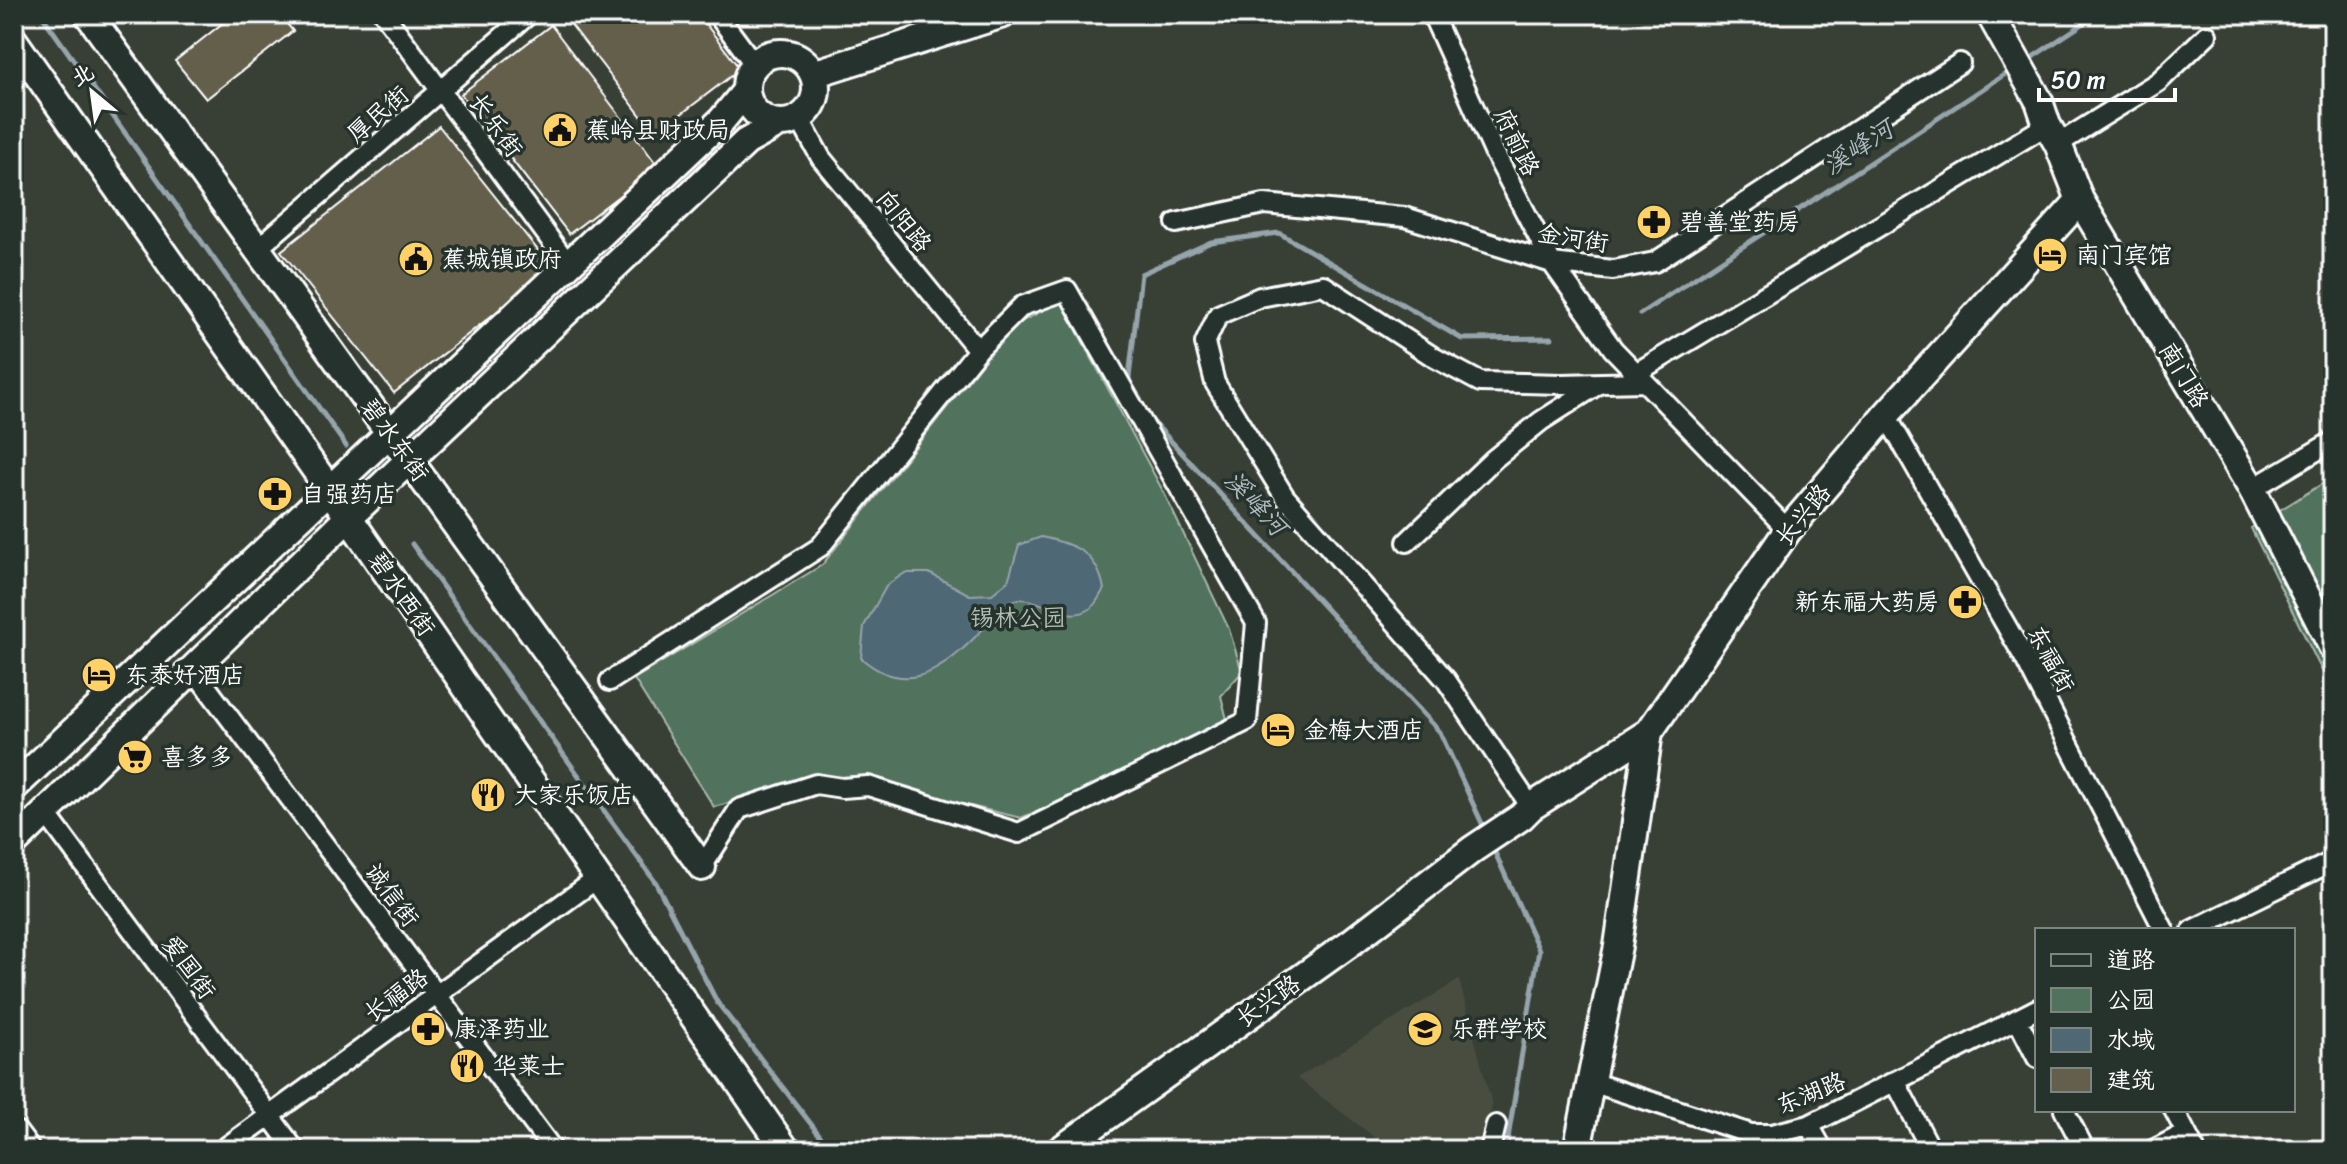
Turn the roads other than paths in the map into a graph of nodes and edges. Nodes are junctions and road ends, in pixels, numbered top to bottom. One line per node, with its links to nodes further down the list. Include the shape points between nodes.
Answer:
1 (88, 14): 19 (street, 碧水东街)
2 (384, 14): 13 (street, 长乐街)
3 (529, 14): 13 (street, 厚民街)
4 (717, 14): 11 (street)
5 (1003, 14): 12 (street)
6 (1432, 14): 20 (street, 府前路, via 1494,152)
7 (1993, 19): 16 (street, 南门路)
8 (2207, 35): 16 (street, via 2158,82)
9 (14, 41): 27 (street, 碧水西街)
10 (1960, 63): 20 (street, 金河街, via 1655,262 1613,270)
11 (754, 64): 12 (street, via 772,54 792,54); 14 (street)
12 (813, 74): 15 (street, via 813,103)
13 (440, 91): 19 (street, 厚民街); 21 (street, 长乐街)
14 (745, 92): 15 (street, via 753,111 770,122); 21 (street)
15 (789, 121): 22 (street, 向阳路); 29 (street, via 746,142)
16 (2048, 123): 17 (street, 南门路); 23 (street)
17 (2080, 200): 25 (street, 长兴路); 28 (street, 南门路)
18 (1176, 223): 20 (street, 金河街, via 1264,204 1405,217)
19 (257, 249): 41 (street, 碧水东街)
20 (1552, 263): 23 (street, 府前路)
21 (569, 265): 27 (street)
22 (978, 350): 34 (street, via 820,547); 41 (street, via 1022,306 1067,290 1256,623 1247,721 1019,833 868,786 816,784 739,809)
23 (1636, 373): 24 (street); 24 (street); 30 (street)
24 (1601, 383): 31 (street, via 1494,459); 38 (street, via 1480,382 1323,285 1260,297 1218,315 1205,343 1215,383 1285,497 1446,680)
25 (1886, 415): 30 (street, 长兴路); 43 (street, 东福街, via 2024,657)
26 (2333, 441): 28 (street)
27 (329, 489): 29 (street, 碧水西街); 36 (street)
28 (2252, 489): 32 (street, 南门路)
29 (349, 517): 33 (street); 42 (street, 碧水西街)
30 (1788, 530): 35 (street, 长兴路)
31 (1407, 542)
32 (2333, 648)
33 (193, 669): 37 (street); 45 (street, 诚信街)
34 (610, 681)
35 (1649, 732): 38 (street, 长兴路); 50 (street, via 1618,946)
36 (14, 787)
37 (45, 812): 39 (street); 53 (street, 爱国街)
38 (1526, 812): 63 (street, 长兴路)
39 (14, 843)
40 (2333, 861): 44 (street)
41 (702, 867)
42 (598, 878): 45 (street, 长福路); 62 (street, 碧水西街)
43 (2163, 928)
44 (2196, 928)
45 (437, 995): 53 (street, 长福路); 61 (street, 诚信街)
46 (2035, 1010): 47 (street, 东湖路)
47 (2017, 1019): 48 (street); 49 (street, 东湖路)
48 (2035, 1054)
49 (1895, 1081): 55 (street, 东湖路); 67 (street)
50 (1591, 1082): 55 (street, 东湖路, via 1751,1134); 65 (street)
51 (2065, 1112): 68 (street)
52 (2175, 1112): 56 (street)
53 (269, 1116): 59 (street, 长福路); 60 (street, 爱国街)
54 (1496, 1125): 64 (street)
55 (1809, 1125): 66 (street)
56 (2186, 1133): 69 (street); 70 (street)
57 (14, 1134): 58 (street)
58 (26, 1150)
59 (222, 1150)
60 (295, 1150)
61 (553, 1150)
62 (786, 1150)
63 (1060, 1150)
64 (1490, 1150)
65 (1577, 1150)
66 (1823, 1150)
67 (1931, 1150)
68 (2085, 1150)
69 (2153, 1150)
70 (2195, 1150)

